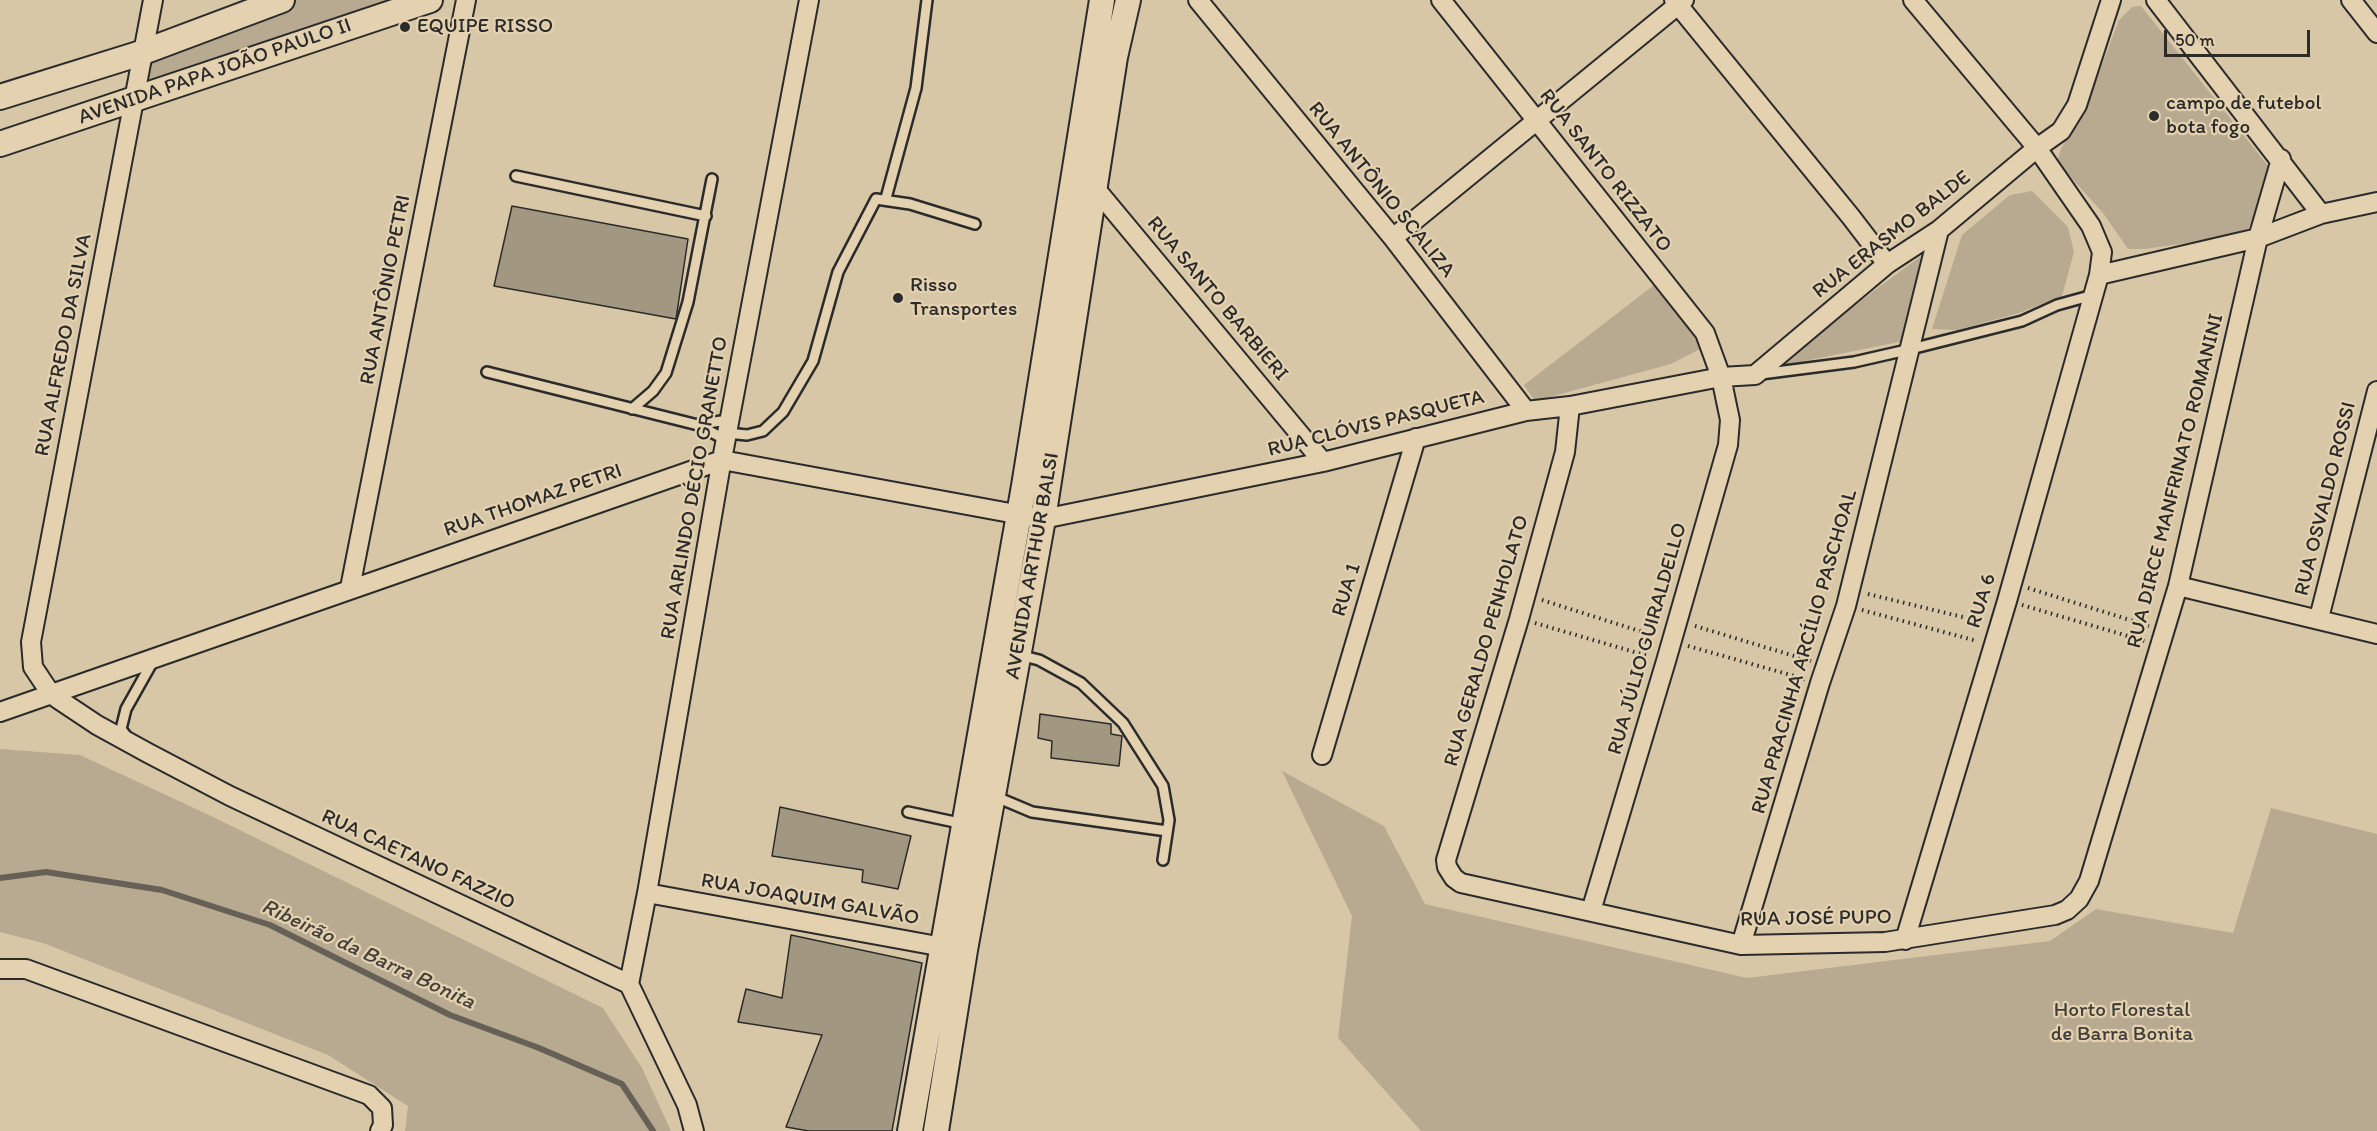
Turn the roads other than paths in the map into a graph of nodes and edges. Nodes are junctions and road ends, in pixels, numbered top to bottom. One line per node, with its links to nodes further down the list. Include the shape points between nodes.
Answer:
1 (153, 0): 17 (street, RUA ALFREDO DA SILVA)
2 (282, 0): 17 (main road, AVENIDA PAPA JOÃO PAULO II)
3 (430, 0): 19 (main road, AVENIDA PAPA JOÃO PAULO II)
4 (466, 0): 55 (street, RUA ANTÔNIO PETRI)
5 (809, 0): 48 (street, RUA ARLINDO DÉCIO GRANETTO)
6 (927, 0): 28 (lane, via 916,88)
7 (1102, 0): 24 (main road, AVENIDA ARTHUR BALSI)
8 (1128, 0): 27 (main road, AVENIDA ARTHUR BALSI)
9 (1198, 0): 34 (street, RUA ANTÔNIO SCALIZA)
10 (1441, 0): 20 (street, RUA SANTO RIZZATO)
11 (1913, 0): 22 (street, RUA 6)
12 (2111, 0): 22 (street, RUA ERASMO BALDE, via 2077,105 2061,131)
13 (2156, 0): 23 (street)
14 (2351, 0): 16 (street)
15 (1679, 2): 20 (street); 36 (street)
16 (2377, 33)
17 (143, 52): 18 (main road, AVENIDA PAPA JOÃO PAULO II); 19 (street, RUA ALFREDO DA SILVA)
18 (0, 97)
19 (134, 100): 21 (main road, AVENIDA PAPA JOÃO PAULO II); 60 (street, RUA ALFREDO DA SILVA, via 31,642 33,667)
20 (1537, 122): 34 (street); 42 (street, RUA SANTO RIZZATO, via 1705,333)
21 (0, 144)
22 (2037, 148): 33 (street, RUA ERASMO BALDE); 37 (street, RUA 6, via 2091,226 2102,252)
23 (2281, 159): 30 (street); 35 (street, RUA DIRCE MANFRINATO ROMANINI)
24 (1074, 167): 27 (street, RUA SANTO BARBIERI); 52 (main road, AVENIDA ARTHUR BALSI)
25 (516, 176): 31 (lane)
26 (712, 179): 31 (lane)
27 (1095, 187): 51 (street, RUA SANTO BARBIERI); 53 (main road, AVENIDA ARTHUR BALSI)
28 (886, 198): 32 (lane); 48 (lane, via 876,199 838,272 813,361 783,412 763,431 747,435)
29 (2377, 202): 30 (street)
30 (2321, 214): 35 (street)
31 (706, 216): 45 (lane, via 688,302 666,373 653,392)
32 (975, 224)
33 (1939, 230): 36 (street, RUA ERASMO BALDE); 39 (street, RUA PRACINHA ARCÍLIO PASCHOAL)
34 (1393, 238): 46 (street, RUA ANTÔNIO SCALIZA)
35 (2258, 238): 37 (street); 54 (street, RUA DIRCE MANFRINATO ROMANINI)
36 (1887, 264): 41 (street, RUA ERASMO BALDE)
37 (2099, 275): 38 (street, RUA 6)
38 (2093, 295): 39 (lane, via 2056,305 2022,321); 73 (street, RUA 6, via 2007,601)
39 (1911, 349): 41 (lane, via 1854,362); 74 (street, RUA PRACINHA ARCÍLIO PASCHOAL, via 1848,598)
40 (487, 372): 45 (lane)
41 (1755, 375): 42 (street)
42 (1721, 377): 44 (street, RUA CLÓVIS PASQUETA); 72 (street, RUA JÚLIO GUIRALDELLO, via 1730,420 1728,445)
43 (2377, 391): 56 (street, RUA OSVALDO ROSSI)
44 (1570, 406): 46 (street, RUA CLÓVIS PASQUETA); 69 (street, RUA GERALDO PENHOLATO, via 1565,452 1526,595 1446,860 1450,874)
45 (632, 409): 47 (lane)
46 (1526, 411): 49 (street, RUA CLÓVIS PASQUETA)
47 (698, 424): 48 (lane); 48 (lane)
48 (727, 431): 50 (street, RUA ARLINDO DÉCIO GRANETTO)
49 (1416, 438): 51 (street, RUA CLÓVIS PASQUETA); 63 (street, RUA 1)
50 (722, 460): 52 (street, RUA THOMAZ PETRI); 55 (street, RUA THOMAZ PETRI); 70 (street, RUA ARLINDO DÉCIO GRANETTO)
51 (1323, 462): 53 (street, RUA CLÓVIS PASQUETA)
52 (1018, 515): 53 (street, RUA THOMAZ PETRI); 58 (main road, AVENIDA ARTHUR BALSI)
53 (1043, 519): 58 (main road, AVENIDA ARTHUR BALSI)
54 (2178, 586): 56 (street); 71 (street, RUA DIRCE MANFRINATO ROMANINI, via 2089,881)
55 (350, 588): 59 (street, RUA THOMAZ PETRI)
56 (2319, 618): 57 (street)
57 (2377, 634)
58 (1007, 653): 64 (main road, AVENIDA ARTHUR BALSI); 66 (main road, AVENIDA ARTHUR BALSI); 67 (lane, via 1039,660 1081,683 1123,723 1163,786)
59 (156, 657): 60 (street, RUA THOMAZ PETRI); 62 (lane, via 126,709 121,729)
60 (51, 694): 61 (street, RUA THOMAZ PETRI); 62 (street, RUA CAETANO FAZZIO)
61 (0, 712)
62 (131, 744): 77 (street, RUA CAETANO FAZZIO, via 230,796)
63 (1322, 755)
64 (993, 795): 67 (lane, via 1032,812); 75 (main road, AVENIDA ARTHUR BALSI)
65 (908, 812): 66 (lane)
66 (964, 824): 75 (main road, AVENIDA ARTHUR BALSI)
67 (1167, 831): 68 (lane)
68 (1163, 860)
69 (1461, 883): 72 (street, RUA JOSÉ PUPO)
70 (647, 894): 75 (street, RUA JOAQUIM GALVÃO); 77 (street, RUA ARLINDO DÉCIO GRANETTO)
71 (2067, 910): 73 (street, RUA JOSÉ PUPO)
72 (1591, 912): 74 (street, RUA JOSÉ PUPO)
73 (1905, 940): 74 (street, RUA JOSÉ PUPO)
74 (1742, 945)
75 (953, 948): 80 (main road, AVENIDA ARTHUR BALSI); 81 (main road, AVENIDA ARTHUR BALSI)
76 (0, 969): 78 (street, via 26,969 369,1095 382,1108)
77 (629, 984): 79 (street, via 687,1105)
78 (380, 1131)
79 (694, 1131)
80 (910, 1131)
81 (936, 1131)

